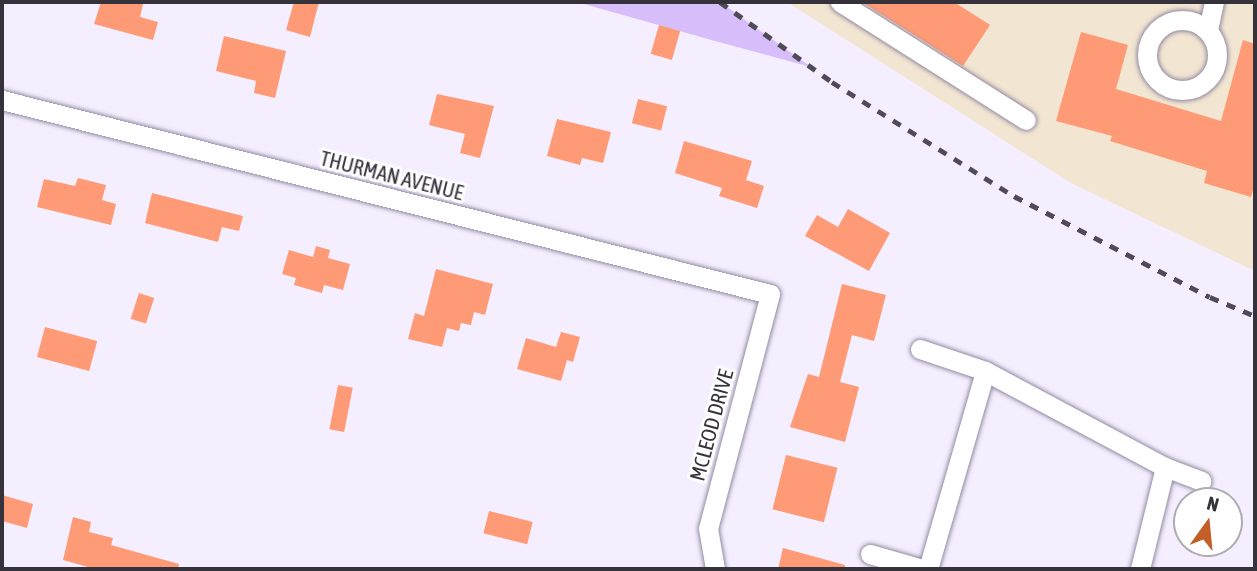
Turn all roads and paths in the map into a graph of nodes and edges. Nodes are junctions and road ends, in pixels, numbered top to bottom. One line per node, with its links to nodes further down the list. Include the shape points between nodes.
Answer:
1 (840, 2): 6 (street)
2 (1214, 2): 4 (street)
3 (1179, 11): 4 (street); 4 (street, via 1158,31 1148,50 1151,71 1166,87 1190,90 1210,77 1217,55)
4 (1208, 30)
5 (2, 100): 7 (street, THURMAN AVENUE)
6 (1026, 120)
7 (770, 294): 13 (street, MCLEOD DRIVE, via 708,527)
8 (920, 349): 9 (street)
9 (985, 371): 10 (street); 15 (street)
10 (1165, 467): 11 (street); 16 (street)
11 (1201, 481)
12 (870, 554): 14 (street)
13 (715, 569)
14 (922, 569)
15 (928, 569)
16 (1140, 569)

